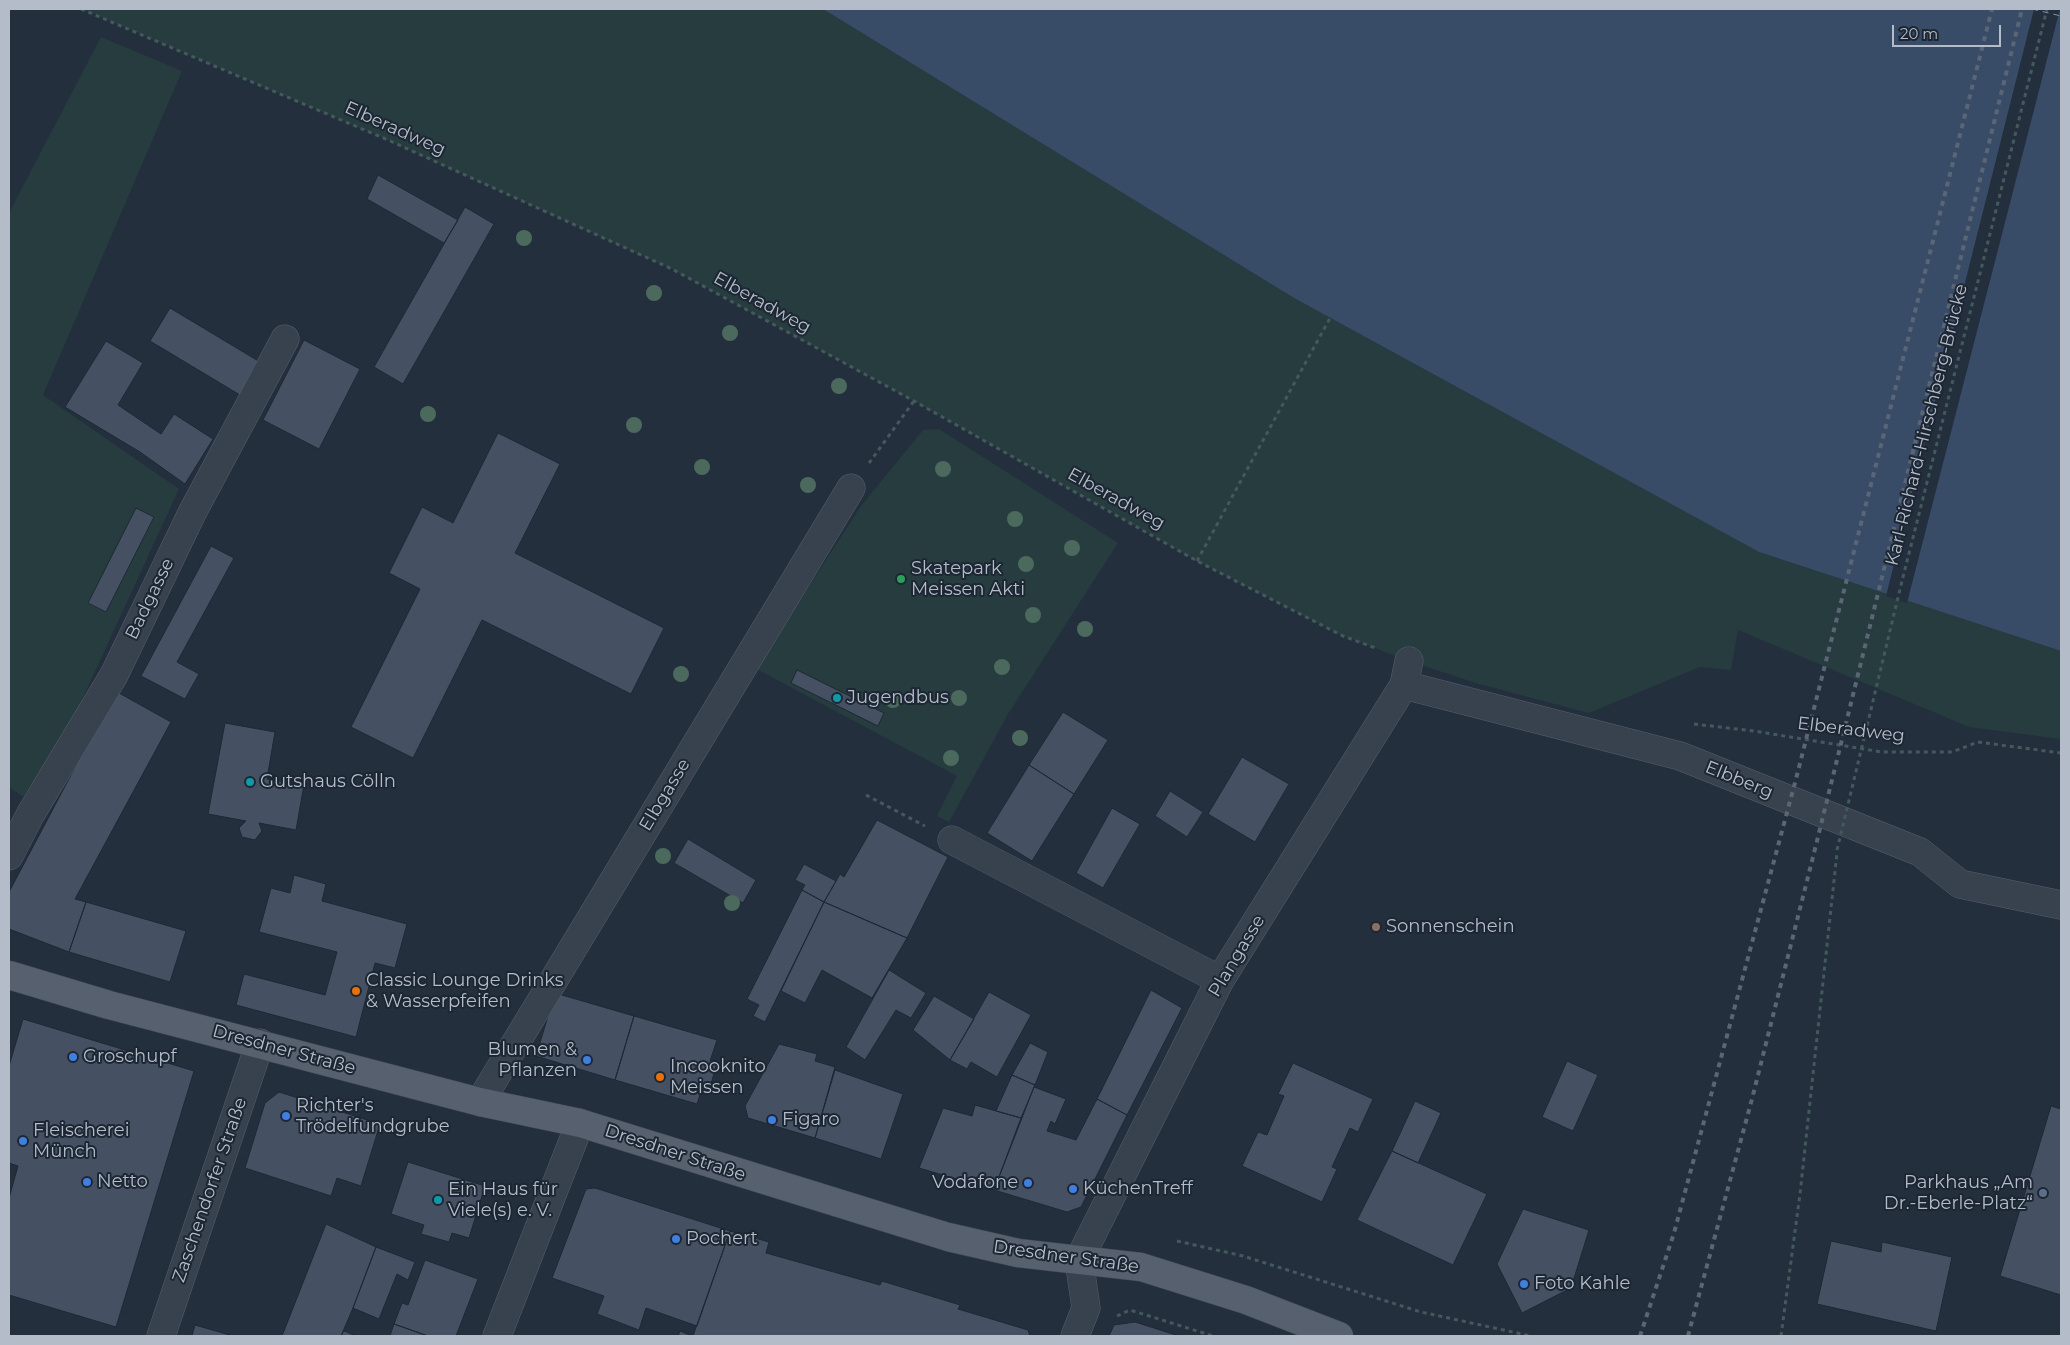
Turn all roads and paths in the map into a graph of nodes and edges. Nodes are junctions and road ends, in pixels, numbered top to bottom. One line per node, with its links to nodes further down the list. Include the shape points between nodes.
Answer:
1 (82, 9): 5 (path, Elberadweg, via 388,140 672,270)
2 (2047, 9): 29 (path, Karl-Richard-Hirschberg-Brücke, bridge, via 1837,850 1800,1194)
3 (1330, 318): 7 (path)
4 (285, 339): 13 (street, Badgasse, via 192,513 114,675)
5 (914, 401): 6 (path); 7 (path, Elberadweg)
6 (851, 488): 18 (street, Elbgasse)
7 (1197, 561): 8 (path, Elberadweg, via 1343,636)
8 (1407, 673): 14 (street, Elbberg, via 1680,756 1920,852 1960,884); 16 (street, Plangasse)
9 (1754, 731): 10 (path, Elberadweg, via 1882,752 1952,752 1978,742)
10 (2061, 753)
11 (866, 795): 12 (path)
12 (952, 840): 16 (street)
13 (9, 856)
14 (2061, 905)
15 (9, 975): 17 (main road, Dresdner Straße, via 109,1006)
16 (1220, 980): 21 (street, Plangasse)
17 (260, 1043): 18 (main road, Dresdner Straße); 23 (street, Zaschendorfer Straße)
18 (480, 1102): 19 (main road, Dresdner Straße)
19 (580, 1123): 21 (main road, Dresdner Straße, via 948,1237 1018,1253); 24 (street)
20 (1175, 1241): 28 (path, via 1243,1256 1421,1312)
21 (1079, 1260): 22 (street); 27 (main road, Dresdner Straße, via 1142,1267 1246,1300)
22 (1086, 1308): 25 (street); 26 (path, via 1112,1318 1130,1310)
23 (161, 1336)
24 (497, 1336)
25 (1075, 1336)
26 (1213, 1336)
27 (1339, 1336)
28 (1531, 1336)
29 (1781, 1336)

